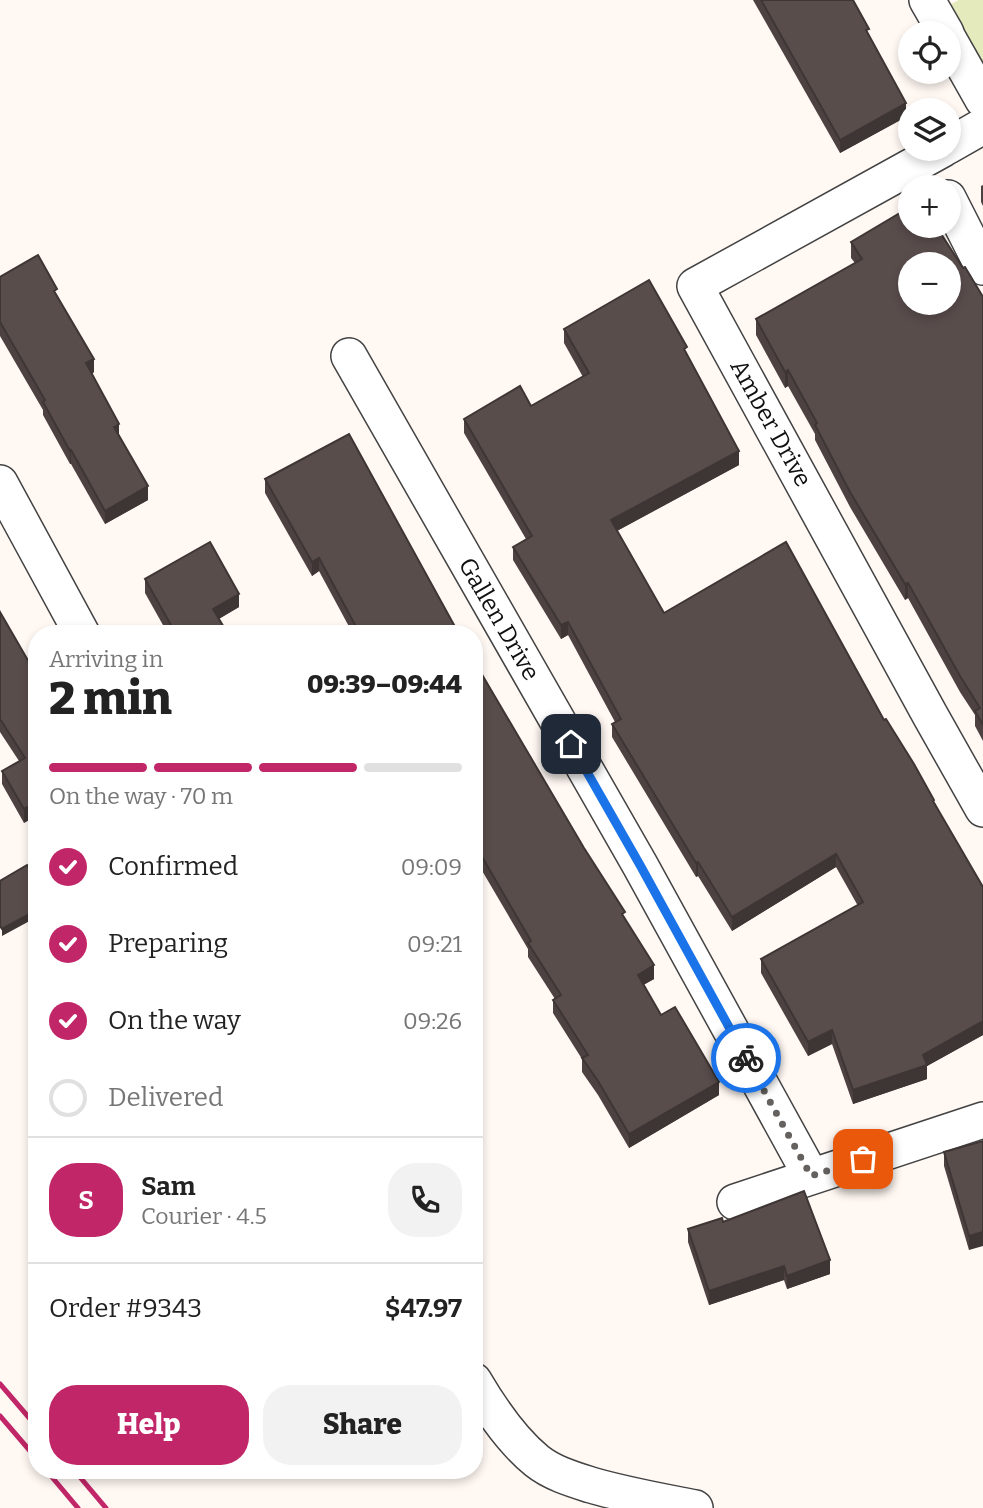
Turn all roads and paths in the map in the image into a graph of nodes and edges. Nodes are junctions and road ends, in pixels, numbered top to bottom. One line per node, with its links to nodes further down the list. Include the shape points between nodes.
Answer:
1 (927, 0): 2 (street)
2 (939, 21)
3 (961, 61): 4 (street)
4 (983, 100)
5 (983, 126): 6 (street, Amber Drive)
6 (961, 144)
7 (939, 161): 13 (street, Amber Drive, via 695,286)
8 (961, 224): 9 (street)
9 (983, 267)
10 (349, 356): 15 (street, Gallen Drive, via 640,865)
11 (0, 483): 12 (street)
12 (77, 625)
13 (983, 808)
14 (983, 1120): 15 (street)
15 (811, 1176): 16 (street)
16 (735, 1202)
17 (483, 1395): 18 (street, via 538,1462 567,1478)
18 (695, 1508)

